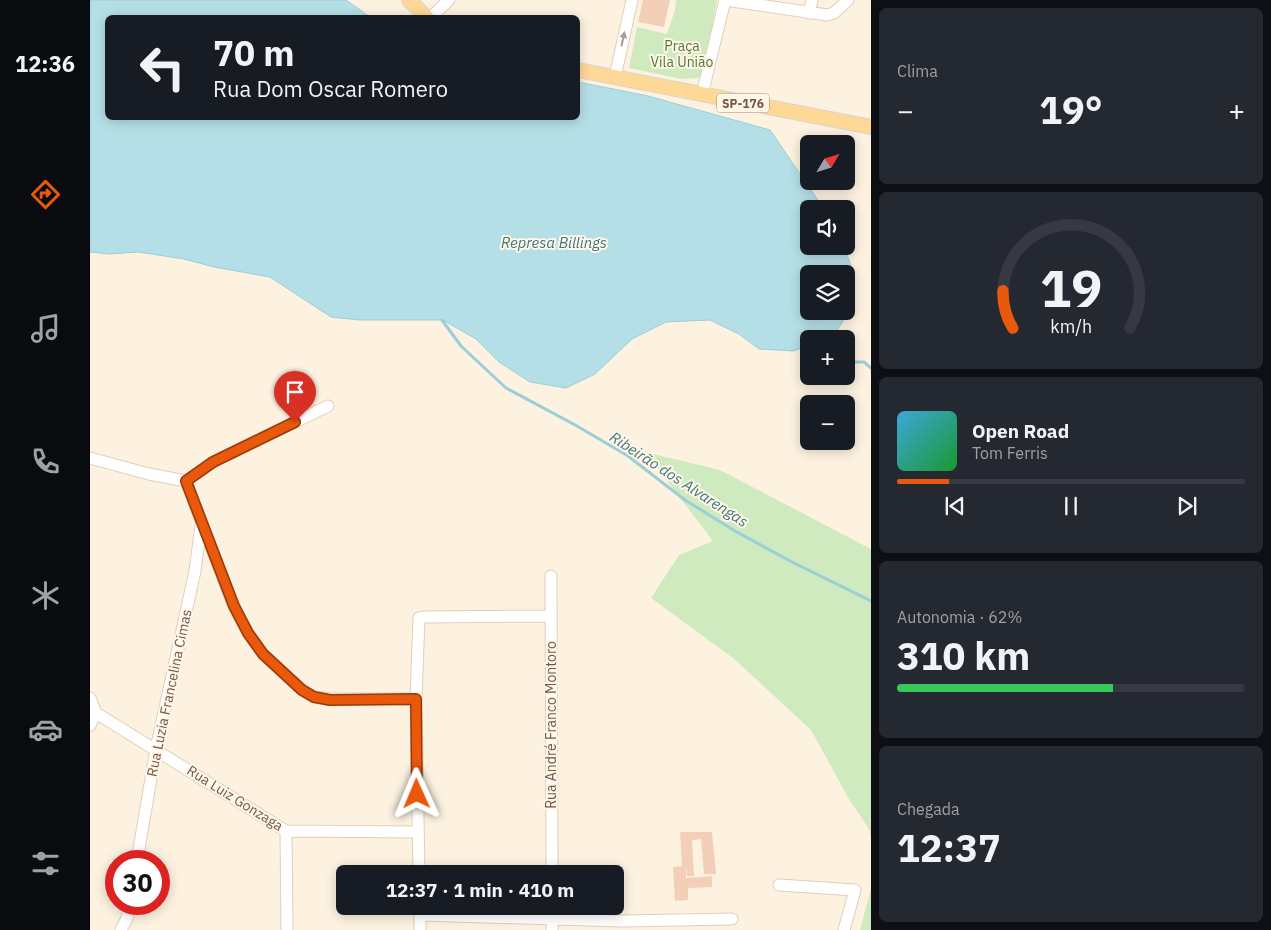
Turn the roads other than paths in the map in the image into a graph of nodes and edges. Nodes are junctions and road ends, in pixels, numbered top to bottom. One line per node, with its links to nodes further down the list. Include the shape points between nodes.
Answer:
1 (409, 0): 8 (main road)
2 (449, 0): 9 (street)
3 (632, 0): 11 (street, one-way to 3)
4 (724, 0): 7 (street); 12 (street)
5 (812, 0): 7 (street)
6 (848, 0): 7 (street, via 834,13)
7 (809, 13)
8 (426, 15)
9 (432, 15)
10 (580, 70): 11 (main road, SP-176)
11 (615, 77): 12 (main road, SP-176)
12 (702, 95): 13 (main road, SP-176)
13 (871, 127)
14 (328, 406): 16 (street, via 213,462)
15 (90, 458): 16 (street)
16 (186, 481): 17 (street)
17 (202, 524): 18 (street); 19 (street, Rua Luzia Francelina Cimas)
18 (218, 566): 19 (street, via 207,564); 23 (street, via 248,633 263,654 302,690 314,697 330,700)
19 (195, 571): 26 (street, Rua Luzia Francelina Cimas)
20 (550, 576): 21 (street, Rua André Franco Montoro)
21 (551, 616): 23 (street, via 419,618); 31 (street, Rua André Franco Montoro)
22 (90, 698): 24 (street)
23 (416, 699): 28 (street)
24 (96, 713): 25 (street); 26 (street, Rua Luiz Gonzaga)
25 (90, 725)
26 (156, 749): 27 (street, Rua Luiz Gonzaga); 29 (street, Rua Luzia Francelina Cimas)
27 (286, 831): 28 (street, Rua Luiz Gonzaga); 39 (street)
28 (418, 832): 30 (street)
29 (139, 850)
30 (419, 865)
31 (552, 865)
32 (779, 885): 41 (street, via 855,890)
33 (128, 915): 38 (street)
34 (420, 915): 40 (street)
35 (464, 915): 37 (street)
36 (732, 919): 37 (street)
37 (552, 925)
38 (121, 930)
39 (287, 930)
40 (420, 930)
41 (844, 930)

